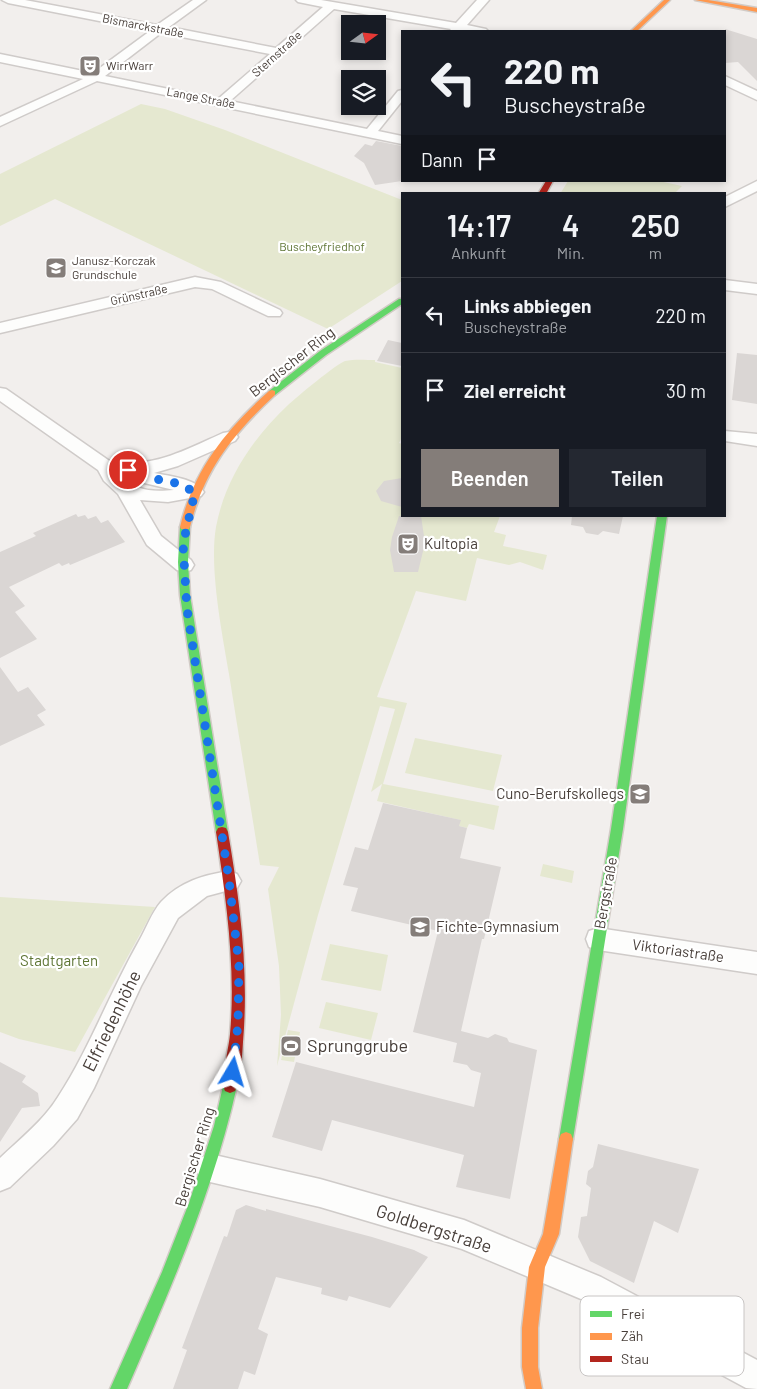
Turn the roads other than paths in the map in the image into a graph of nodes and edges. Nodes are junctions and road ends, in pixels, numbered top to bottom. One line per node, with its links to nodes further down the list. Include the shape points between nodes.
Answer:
1 (200, 0): 11 (street)
2 (302, 0): 9 (street)
3 (484, 0): 12 (street)
4 (667, 0): 14 (main road)
5 (698, 0): 10 (main road)
6 (744, 0): 7 (main road)
7 (757, 2)
8 (3, 3): 11 (street, Bismarckstraße)
9 (332, 5): 12 (street); 15 (street, Sternstraße)
10 (757, 10)
11 (159, 29): 15 (street, Bismarckstraße); 17 (street)
12 (457, 29): 13 (street)
13 (470, 30)
14 (635, 30)
15 (279, 52): 21 (street, Sternstraße)
16 (0, 58): 17 (street, Lange Straße)
17 (96, 77): 21 (street, Lange Straße); 22 (street)
18 (726, 80): 20 (street)
19 (401, 95): 23 (street)
20 (757, 96)
21 (222, 102): 23 (street, Lange Straße)
22 (0, 122)
23 (370, 133): 24 (street, Lange Straße)
24 (401, 140)
25 (757, 185): 26 (street)
26 (726, 202)
27 (726, 285): 28 (street)
28 (757, 289)
29 (401, 302): 34 (main road, Bergischer Ring, via 264,400)
30 (274, 313): 31 (street, Grünstraße, via 216,285 195,282)
31 (0, 328)
32 (0, 393): 36 (street)
33 (726, 436): 35 (street)
34 (229, 437): 37 (street, via 172,462); 39 (main road, Bergischer Ring)
35 (757, 440)
36 (106, 467): 37 (street); 38 (street, via 110,477)
37 (128, 470): 39 (street, via 140,476 176,483)
38 (125, 490): 39 (street, via 139,495 172,497); 41 (street, via 154,540)
39 (195, 492): 41 (main road, Bergischer Ring, via 183,544)
40 (662, 517): 43 (main road, Bergstraße)
41 (184, 565): 42 (main road, Bergischer Ring, via 187,609)
42 (229, 880): 45 (main road, Bergischer Ring, via 239,965 238,1023 231,1088); 46 (street, Elfriedenhöhe, via 202,886 169,910 67,1109)
43 (598, 939): 44 (street, Viktoriastraße); 47 (main road, Bergstraße, via 551,1234)
44 (757, 963)
45 (210, 1168): 47 (street, Goldbergstraße, via 320,1192 464,1235); 51 (main road, Bergischer Ring)
46 (0, 1177)
47 (537, 1268): 48 (street, Goldbergstraße); 52 (main road, via 530,1328 530,1367)
48 (605, 1296)
49 (744, 1370): 50 (street, Goldbergstraße)
50 (757, 1377)
51 (118, 1389)
52 (534, 1389)

